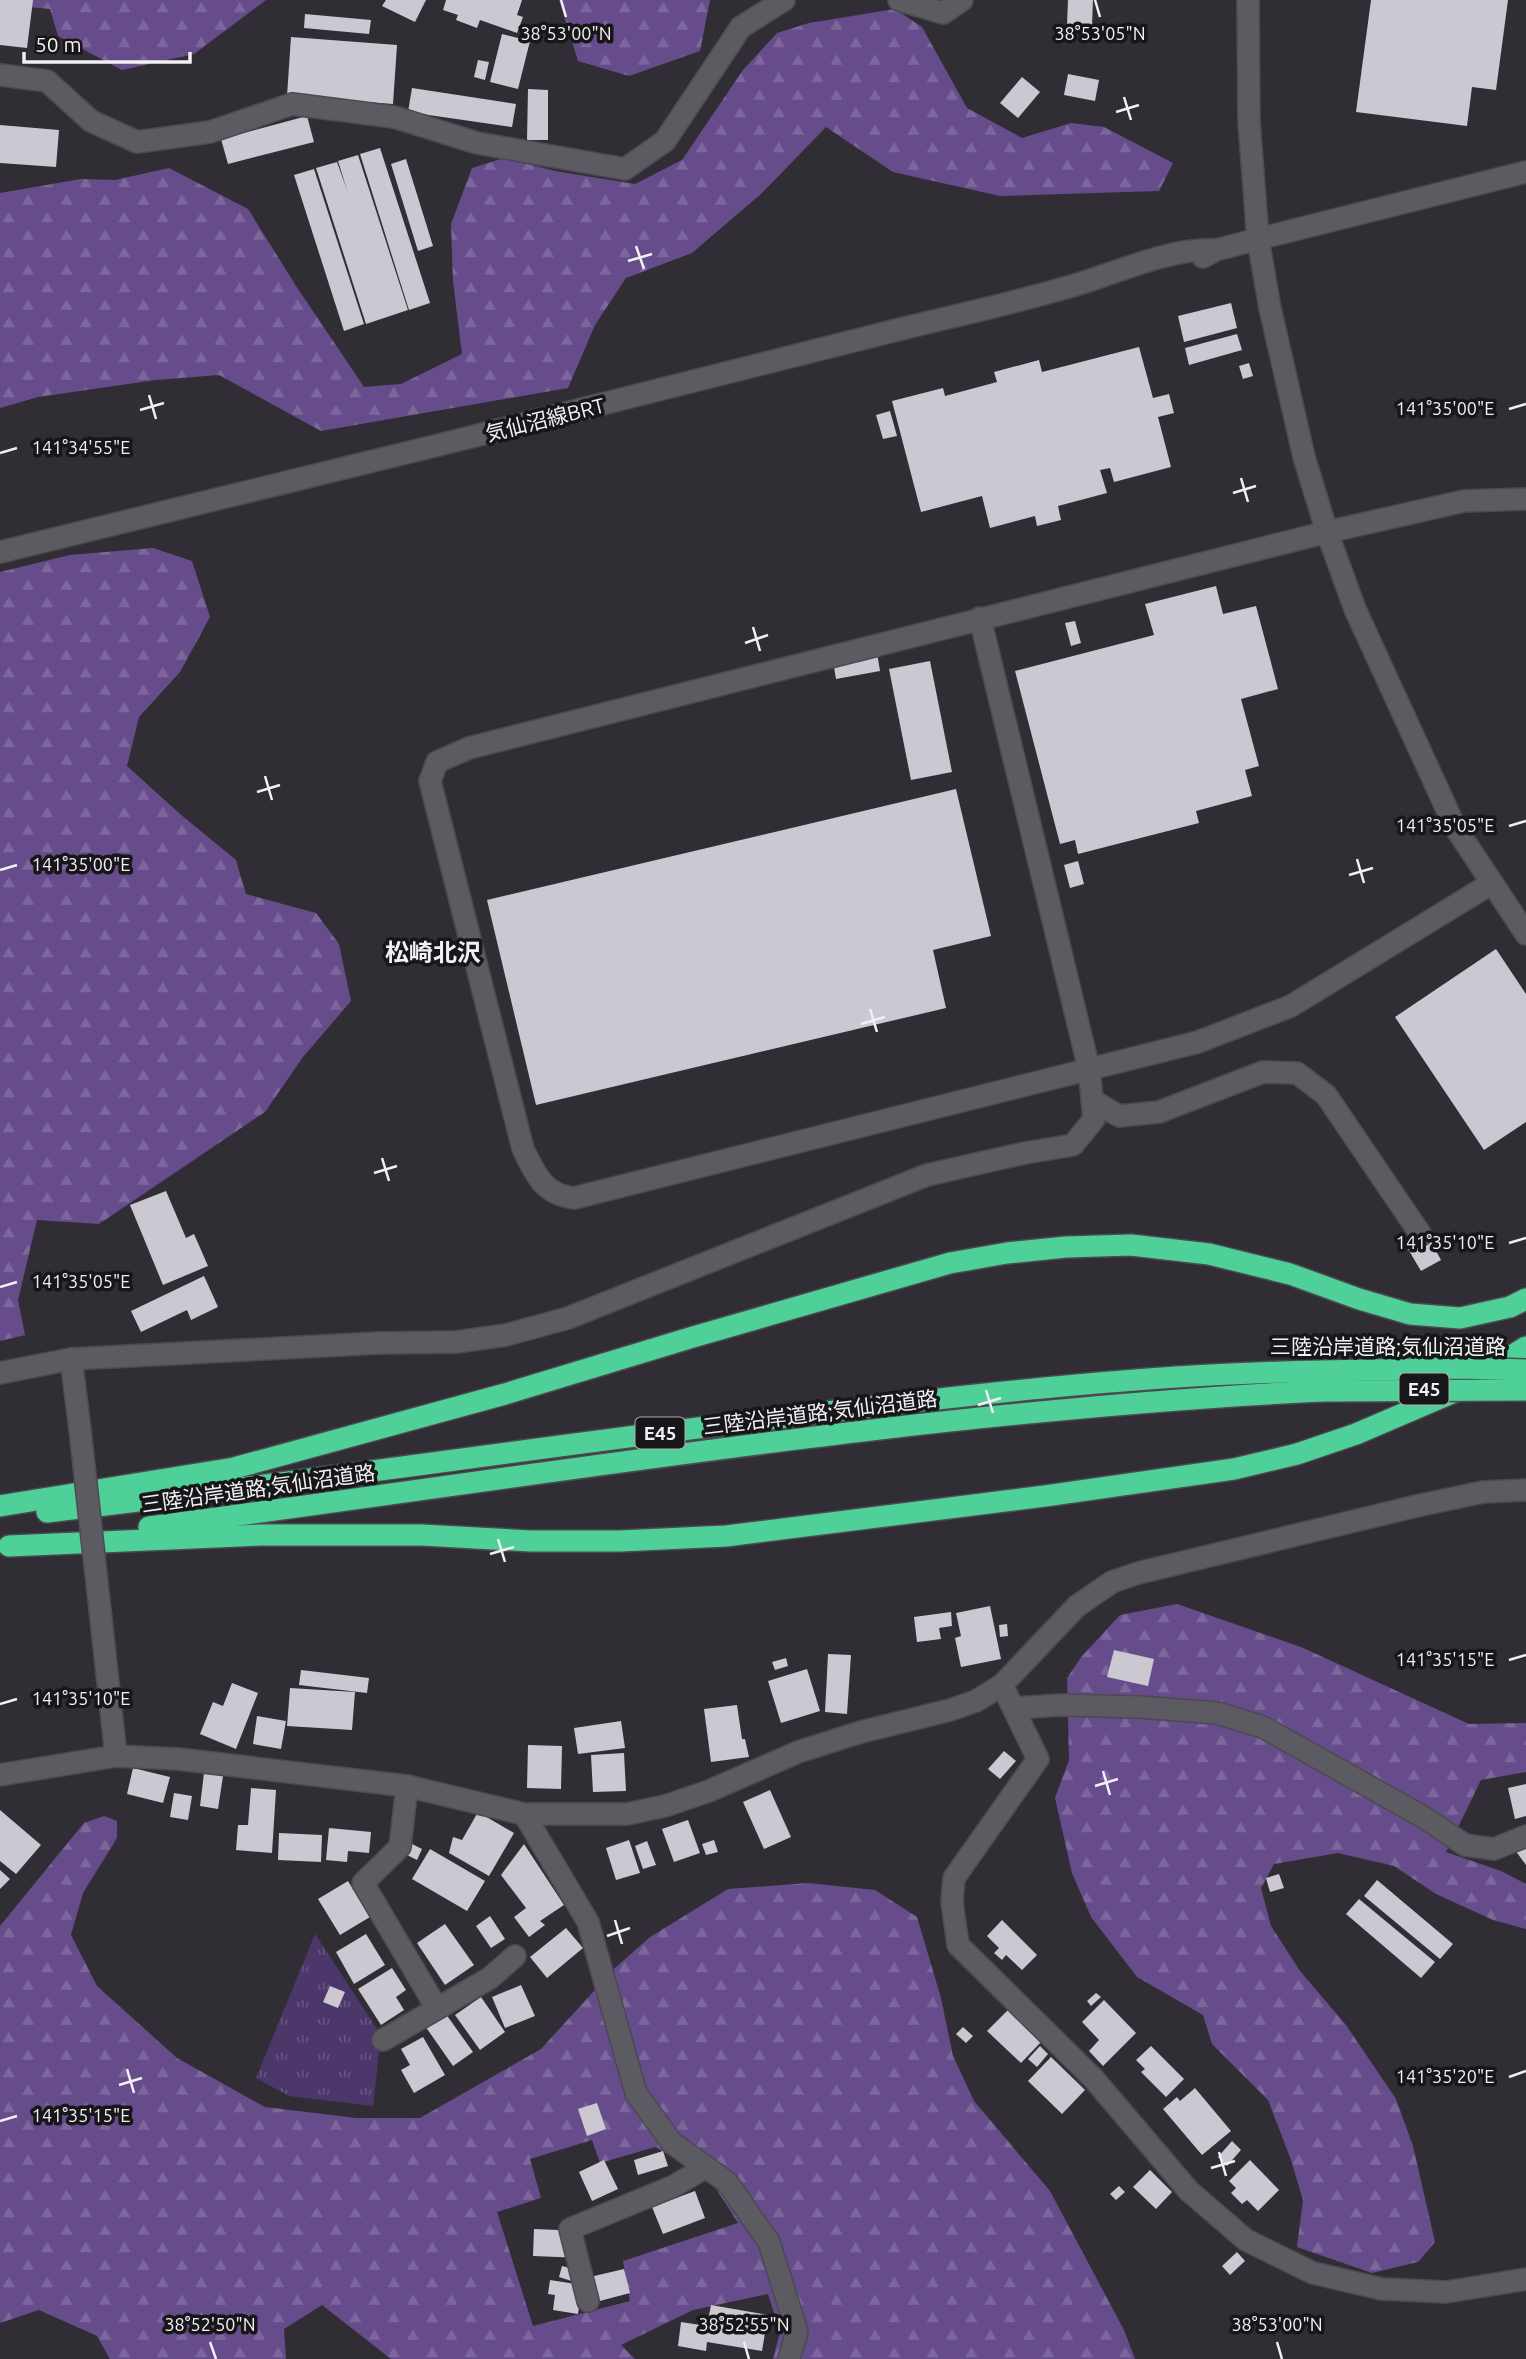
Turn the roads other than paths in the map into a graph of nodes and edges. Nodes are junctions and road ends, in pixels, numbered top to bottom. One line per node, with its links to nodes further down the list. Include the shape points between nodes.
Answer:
1 (784, 0): 5 (street, via 741,27 665,141 625,169 477,143 394,117 292,104 210,132 137,142 91,121 47,81)
2 (899, 0): 3 (street, via 943,13)
3 (962, 0)
4 (1248, 0): 7 (street, via 1249,122)
5 (0, 75)
6 (1526, 172): 7 (street, 気仙沼線BRT, via 1483,182 1455,180 1368,203 1349,216)
7 (1258, 239): 9 (street, via 1292,409); 10 (street, 気仙沼線BRT, via 1216,250 1198,249 536,422)
8 (1526, 499): 9 (street, via 1464,501)
9 (1327, 532): 11 (street); 12 (street, via 1355,609 1455,827)
10 (0, 551)
11 (980, 618): 14 (street); 14 (street, via 469,748 438,762 430,781 523,1149 538,1180 560,1196 574,1198)
12 (1492, 883): 13 (street); 14 (street, via 1291,1006 1198,1042)
13 (1526, 933)
14 (1089, 1069): 15 (street)
15 (1092, 1100): 16 (street, via 1119,1116 1159,1112 1263,1072 1297,1073 1326,1095); 19 (street, via 1094,1119 1073,1145 927,1175 568,1318 506,1335 456,1342)
16 (1421, 1235)
17 (1526, 1299): 25 (highway, via 1460,1318 1410,1314 1290,1274 1209,1254 1131,1245 1007,1253 950,1263 492,1398 233,1468)
18 (1526, 1347): 27 (highway, via 1454,1392 1297,1454 1234,1469 1045,1496 713,1537 530,1541 422,1535 262,1535)
19 (71, 1359): 21 (street); 30 (street, bridge)
20 (1526, 1370): 22 (highway, 三陸沿岸道路;気仙沼道路 / E45, bridge, via 1461,1368)
21 (0, 1373)
22 (1322, 1381): 23 (highway, 三陸沿岸道路;気仙沼道路 / E45, bridge); 26 (highway, 三陸沿岸道路;気仙沼道路 / E45, via 1177,1377 986,1394); 27 (highway, 三陸沿岸道路;気仙沼道路 / E45, via 899,1426)
23 (1526, 1390)
24 (1526, 1490): 28 (street, via 1483,1492 1434,1502 1112,1582 1077,1606)
25 (0, 1506)
26 (0, 1517)
27 (4, 1546)
28 (1002, 1685): 29 (street); 33 (street, via 950,1710 798,1752 665,1806 627,1814)
29 (1014, 1708): 34 (street, via 1061,1705 1217,1713 1263,1727 1465,1845 1494,1849); 39 (street, via 1038,1759 954,1878 958,1944 1093,2078 1189,2191 1246,2240 1313,2273 1382,2290 1446,2292)
30 (116, 1756): 31 (street); 32 (street, via 191,1760)
31 (0, 1775)
32 (407, 1786): 33 (street); 36 (street, via 400,1847 363,1883)
33 (524, 1814): 38 (street, via 588,1922 636,2093 672,2143)
34 (1526, 1836)
35 (515, 1956): 36 (street, via 490,1978)
36 (436, 2007): 37 (street)
37 (383, 2040)
38 (706, 2167): 40 (street, via 674,2186 570,2229); 41 (street, via 727,2182 769,2242 797,2332)
39 (1526, 2279)
40 (588, 2301)
41 (789, 2359)

